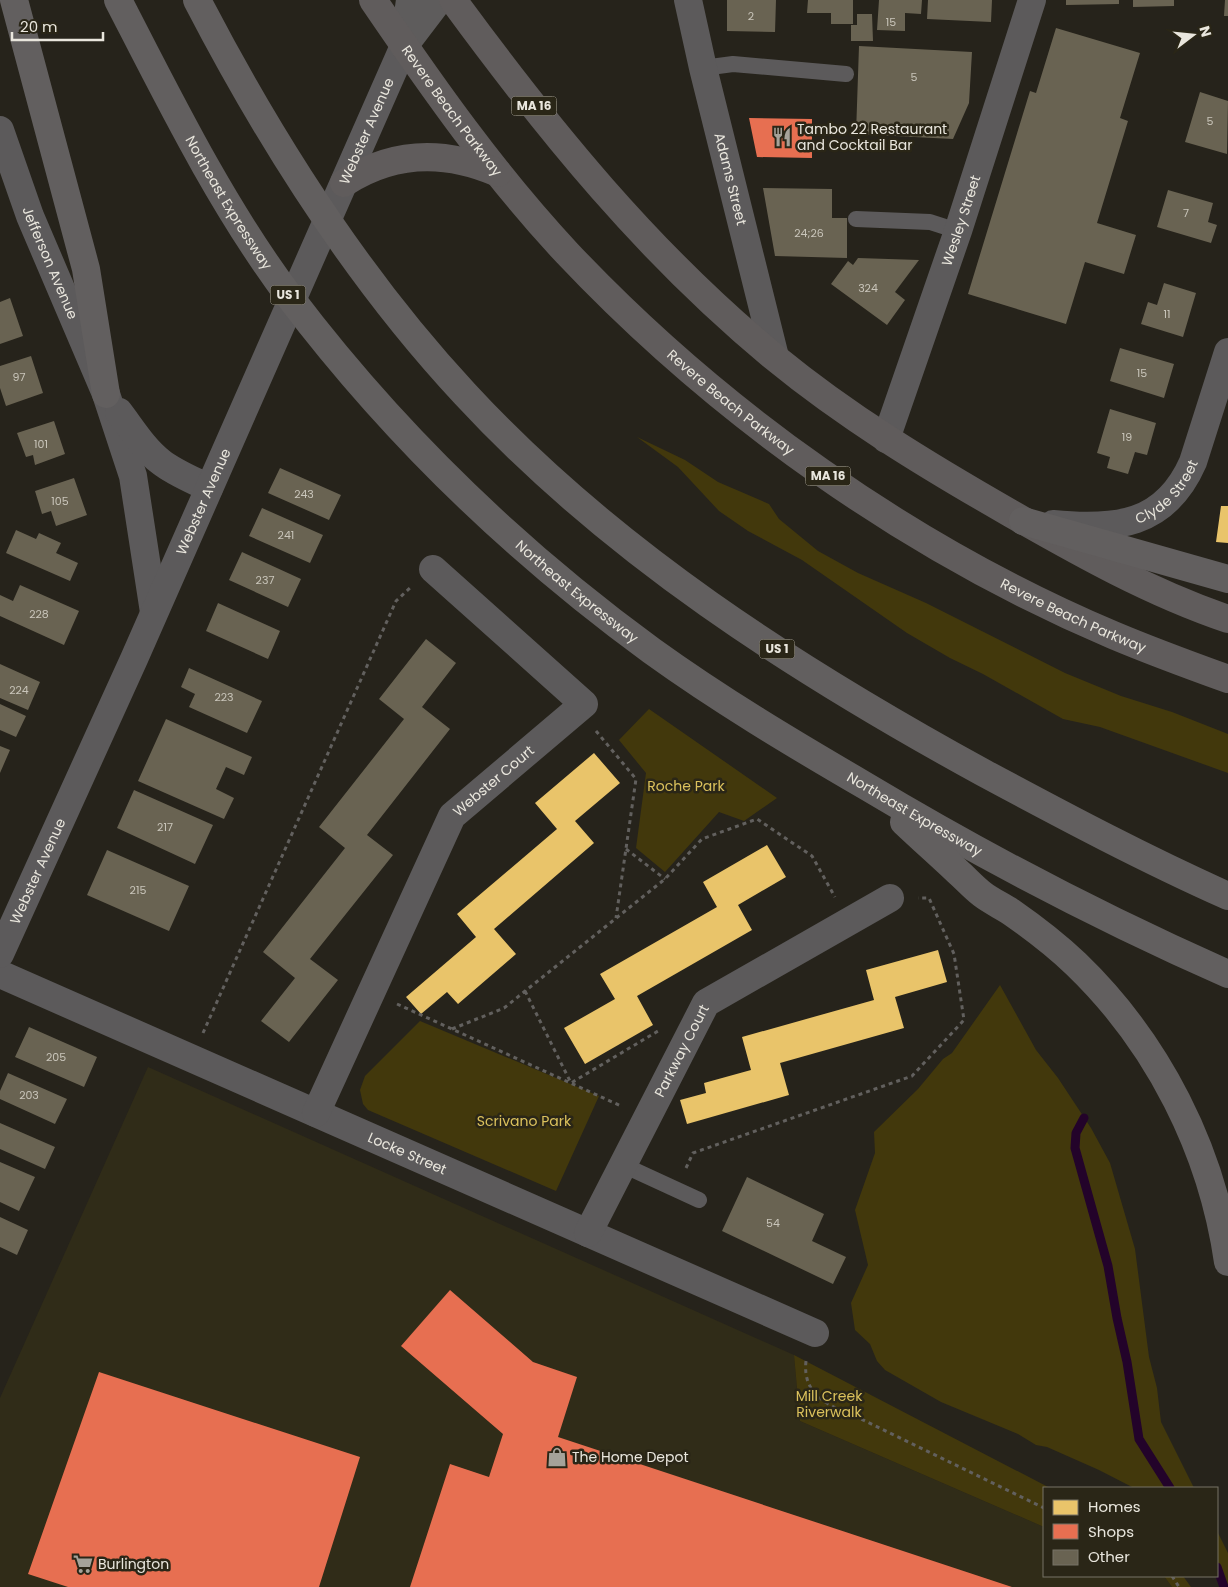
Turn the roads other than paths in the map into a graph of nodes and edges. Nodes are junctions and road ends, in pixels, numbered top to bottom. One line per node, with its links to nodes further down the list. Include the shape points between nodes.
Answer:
1 (14, 0): 20 (highway, via 86,269)
2 (118, 0): 29 (highway, Northeast Expressway / US 1, via 170,100 255,247 322,338 438,466 518,544 652,651 794,745)
3 (197, 0): 30 (highway, US 1, via 271,134 328,222 394,310 464,393 543,472 629,544 717,610 810,671 954,756 1104,836)
4 (373, 0): 10 (highway, Revere Beach Parkway / MA 16)
5 (410, 0): 10 (main road)
6 (439, 0): 10 (main road)
7 (453, 0): 18 (highway, MA 16, via 524,95 619,209 690,282)
8 (688, 0): 11 (street, Adams Street)
9 (1032, 0): 17 (street, Wesley Street)
10 (404, 46): 14 (highway, Revere Beach Parkway / MA 16); 15 (street, Webster Avenue)
11 (704, 68): 12 (lane, via 733,64); 18 (street, Adams Street)
12 (846, 74)
13 (0, 130): 20 (street, Jefferson Avenue, via 30,216)
14 (498, 173): 15 (highway, via 464,161 433,156 377,166); 28 (highway, Revere Beach Parkway / MA 16, via 567,253 648,333 726,401 816,468 914,532 1011,587 1112,635)
15 (344, 183): 22 (street, Webster Avenue)
16 (856, 218): 17 (lane, via 930,222)
17 (958, 231): 21 (street, Wesley Street)
18 (775, 357): 21 (highway, MA 16)
19 (1226, 363): 23 (street, Clyde Street, via 1193,462 1180,486 1164,504 1142,517 1114,525 1076,526)
20 (106, 394): 22 (street, Jefferson Avenue, via 160,462); 26 (street, Jefferson Avenue, via 133,476)
21 (886, 439): 23 (highway, MA 16)
22 (209, 488): 26 (street, Webster Avenue)
23 (1023, 521): 25 (highway); 27 (highway, MA 16, via 1146,587)
24 (433, 569): 35 (street, Webster Court, via 584,704 452,816)
25 (1228, 579)
26 (154, 612): 32 (street, Webster Avenue)
27 (1228, 619)
28 (1228, 679)
29 (864, 786): 34 (highway, Northeast Expressway / US 1, via 989,857 1144,936); 39 (highway, via 982,894 1027,924 1075,964 1131,1027 1176,1098 1193,1135 1218,1211)
30 (1228, 896)
31 (890, 898): 36 (street, Parkway Court, via 706,1002)
32 (0, 954)
33 (0, 974): 35 (street, Locke Street)
34 (1228, 974)
35 (316, 1113): 38 (street, Locke Street)
36 (623, 1165): 37 (lane); 38 (street, Parkway Court)
37 (699, 1200)
38 (588, 1233): 40 (street, Locke Street)
39 (1228, 1262)
40 (815, 1333)

